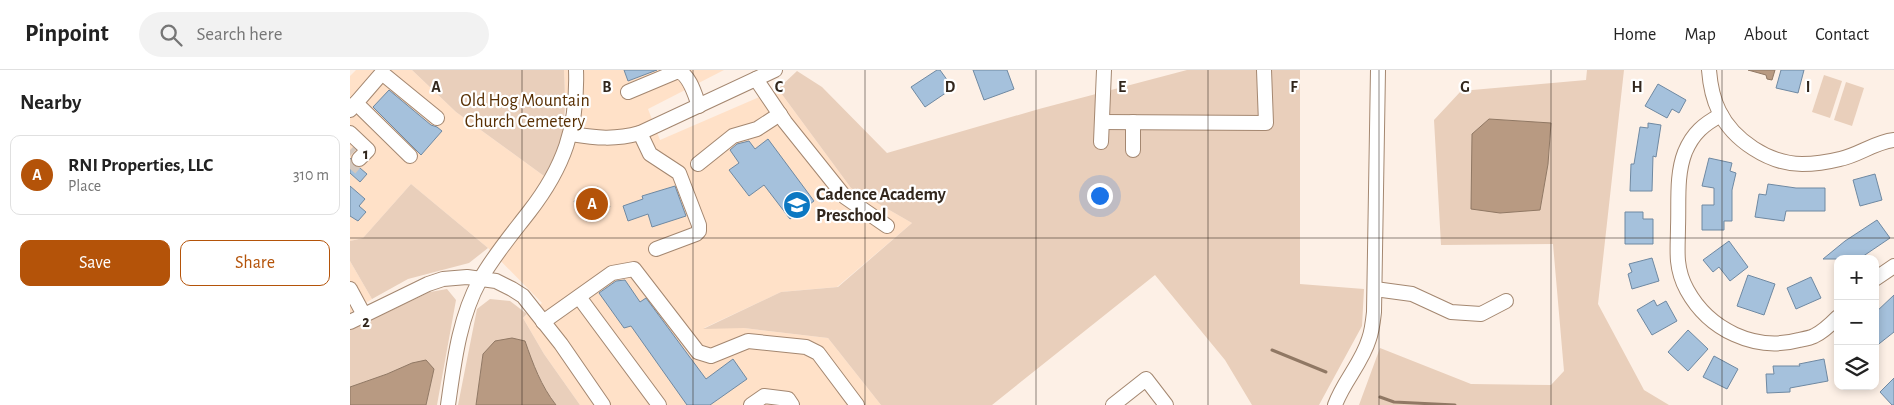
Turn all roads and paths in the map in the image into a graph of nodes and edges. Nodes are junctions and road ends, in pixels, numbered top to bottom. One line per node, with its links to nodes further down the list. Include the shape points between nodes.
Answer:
1 (576, 70): 18 (street)
2 (775, 70): 7 (street)
3 (1104, 70): 14 (street)
4 (1264, 70): 15 (street, via 1266,123)
5 (1378, 70): 31 (street)
6 (1709, 70): 12 (street)
7 (756, 79): 10 (street); 11 (street)
8 (628, 92): 10 (street, via 678,71 689,81)
9 (353, 106): 13 (street, via 382,73); 22 (street)
10 (700, 106): 16 (street)
11 (780, 114): 24 (street, via 757,129 733,136); 25 (street, via 845,196)
12 (1721, 114): 19 (street, via 1730,128 1761,153 1800,164 1843,158); 35 (street, via 1702,126 1686,151 1682,164 1678,261 1687,290 1713,321 1748,340 1767,344 1789,343 1813,337)
13 (437, 118)
14 (1102, 122): 15 (street); 20 (street)
15 (1133, 122): 21 (street)
16 (640, 133): 18 (street, via 599,139); 26 (street, via 650,154 679,173 699,225 696,234)
17 (350, 134): 23 (street, via 368,150)
18 (571, 134): 29 (street, via 562,159 545,189)
19 (1894, 140)
20 (1101, 142)
21 (1133, 150)
22 (410, 156)
23 (356, 158)
24 (698, 164)
25 (888, 226)
26 (656, 249)
27 (1894, 266): 28 (street)
28 (1879, 277)
29 (481, 279): 34 (street, via 443,279); 37 (street, via 496,281 523,296); 39 (street, via 465,317)
30 (350, 289): 34 (street)
31 (1375, 289): 33 (street, via 1412,294 1451,312 1481,314); 46 (street, via 1369,340)
32 (579, 297): 37 (street); 40 (street); 43 (street, via 612,273 634,269 698,352 711,356 748,341 806,347 818,353)
33 (1506, 300)
34 (364, 315): 36 (street)
35 (1834, 321)
36 (350, 322)
37 (543, 322): 38 (street)
38 (601, 402)
39 (448, 405)
40 (660, 405)
41 (751, 405): 42 (street, via 764,396 788,400)
42 (792, 405)
43 (857, 405)
44 (1113, 405): 45 (street, via 1146,379)
45 (1166, 405)
46 (1335, 405)

